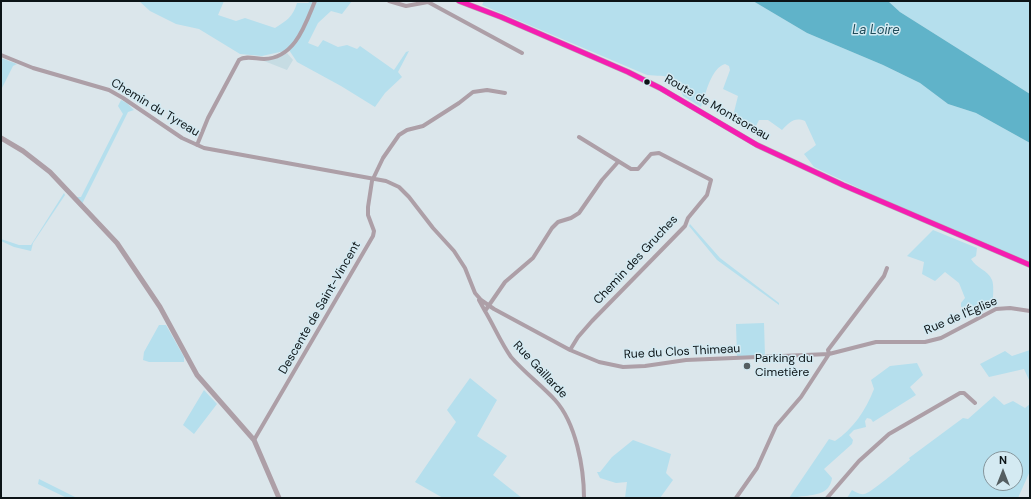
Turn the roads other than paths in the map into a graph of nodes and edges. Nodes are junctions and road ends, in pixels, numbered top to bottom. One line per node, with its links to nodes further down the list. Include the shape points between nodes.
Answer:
1 (315, 1): 9 (street, via 296,41 288,50 274,57 246,57 239,60)
2 (388, 1): 4 (street, via 406,6 428,2)
3 (459, 1): 12 (main road, Route de Montsoreau, via 628,72 756,145)
4 (522, 52)
5 (1, 55): 9 (street, Chemin du Tyreau, via 33,68 109,90)
6 (505, 93): 11 (street, Descente de Saint-Vincent, via 487,90 473,92 422,126 403,132 383,158)
7 (579, 137): 10 (street)
8 (1, 138): 21 (street, via 50,172 117,243 160,307 197,375)
9 (197, 145): 11 (street, Chemin du Tyreau)
10 (618, 162): 15 (street, via 579,213 558,222 552,228 533,258 509,279); 18 (street, Chemin des Gruches, via 631,169 638,169 651,154 659,153 711,180 706,195 688,218 685,226 592,321)
11 (373, 179): 14 (street, Rue du Clos Thimeau, via 395,184 409,197 457,256); 21 (street, Descente de Saint-Vincent, via 368,215 374,231 373,236)
12 (1030, 265)
13 (887, 268): 19 (street, via 884,276 828,350)
14 (478, 297): 15 (street, Rue du Clos Thimeau); 17 (street, Rue Gaillarde)
15 (489, 306): 17 (street); 18 (street, Rue du Clos Thimeau)
16 (1030, 311): 19 (street, Rue de l'Église, via 996,309 941,338 925,342 876,342)
17 (485, 312): 23 (street, Rue Gaillarde, via 508,352 556,400 564,413 581,465)
18 (570, 350): 19 (street, Rue du Clos Thimeau, via 599,362 624,366 645,366 686,360)
19 (829, 354): 24 (street, via 801,397 776,426 757,468)
20 (975, 403): 25 (street, via 964,393 960,393 889,434 859,461)
21 (254, 440): 22 (street)
22 (279, 498)
23 (584, 498)
24 (736, 498)
25 (826, 498)

